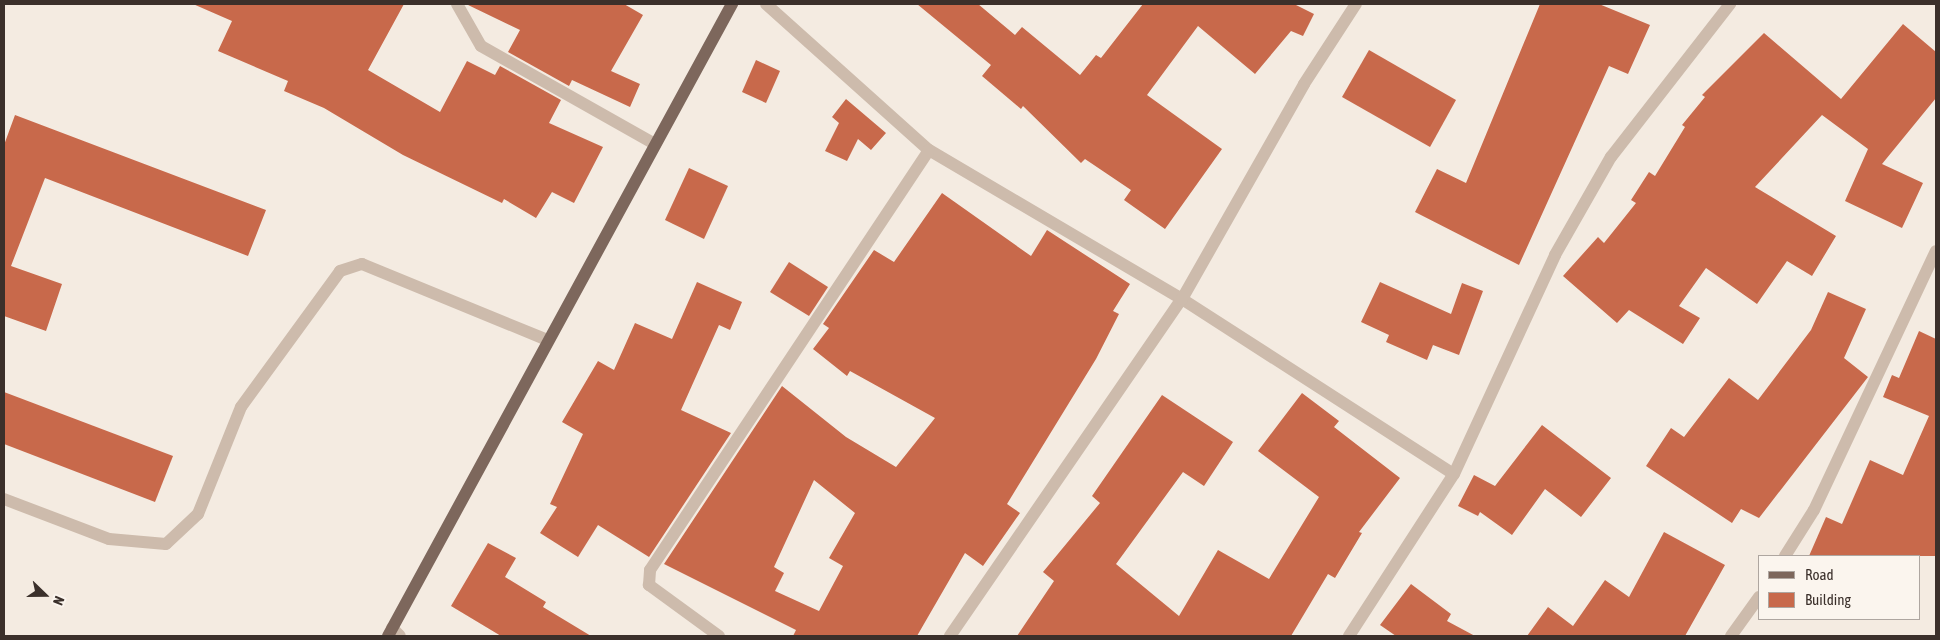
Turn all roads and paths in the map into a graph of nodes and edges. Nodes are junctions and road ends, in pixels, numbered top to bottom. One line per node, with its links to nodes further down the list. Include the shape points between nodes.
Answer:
1 (456, 4): 6 (street, via 481,46)
2 (732, 4): 6 (main road)
3 (766, 4): 7 (street)
4 (1356, 4): 9 (street, via 1304,84)
5 (1730, 4): 11 (street, via 1611,157 1554,255)
6 (655, 144): 10 (main road)
7 (928, 150): 9 (street); 16 (street, via 650,570 649,585)
8 (1936, 251): 13 (street, via 1814,510)
9 (1182, 299): 11 (street); 17 (street)
10 (547, 340): 12 (street, via 362,264 340,270 241,407 198,514 166,544 109,539); 15 (main road)
11 (1454, 474): 18 (street)
12 (4, 499)
13 (1786, 555)
14 (1758, 598): 19 (street)
15 (393, 634)
16 (719, 636)
17 (950, 636)
18 (1349, 636)
19 (1731, 636)

